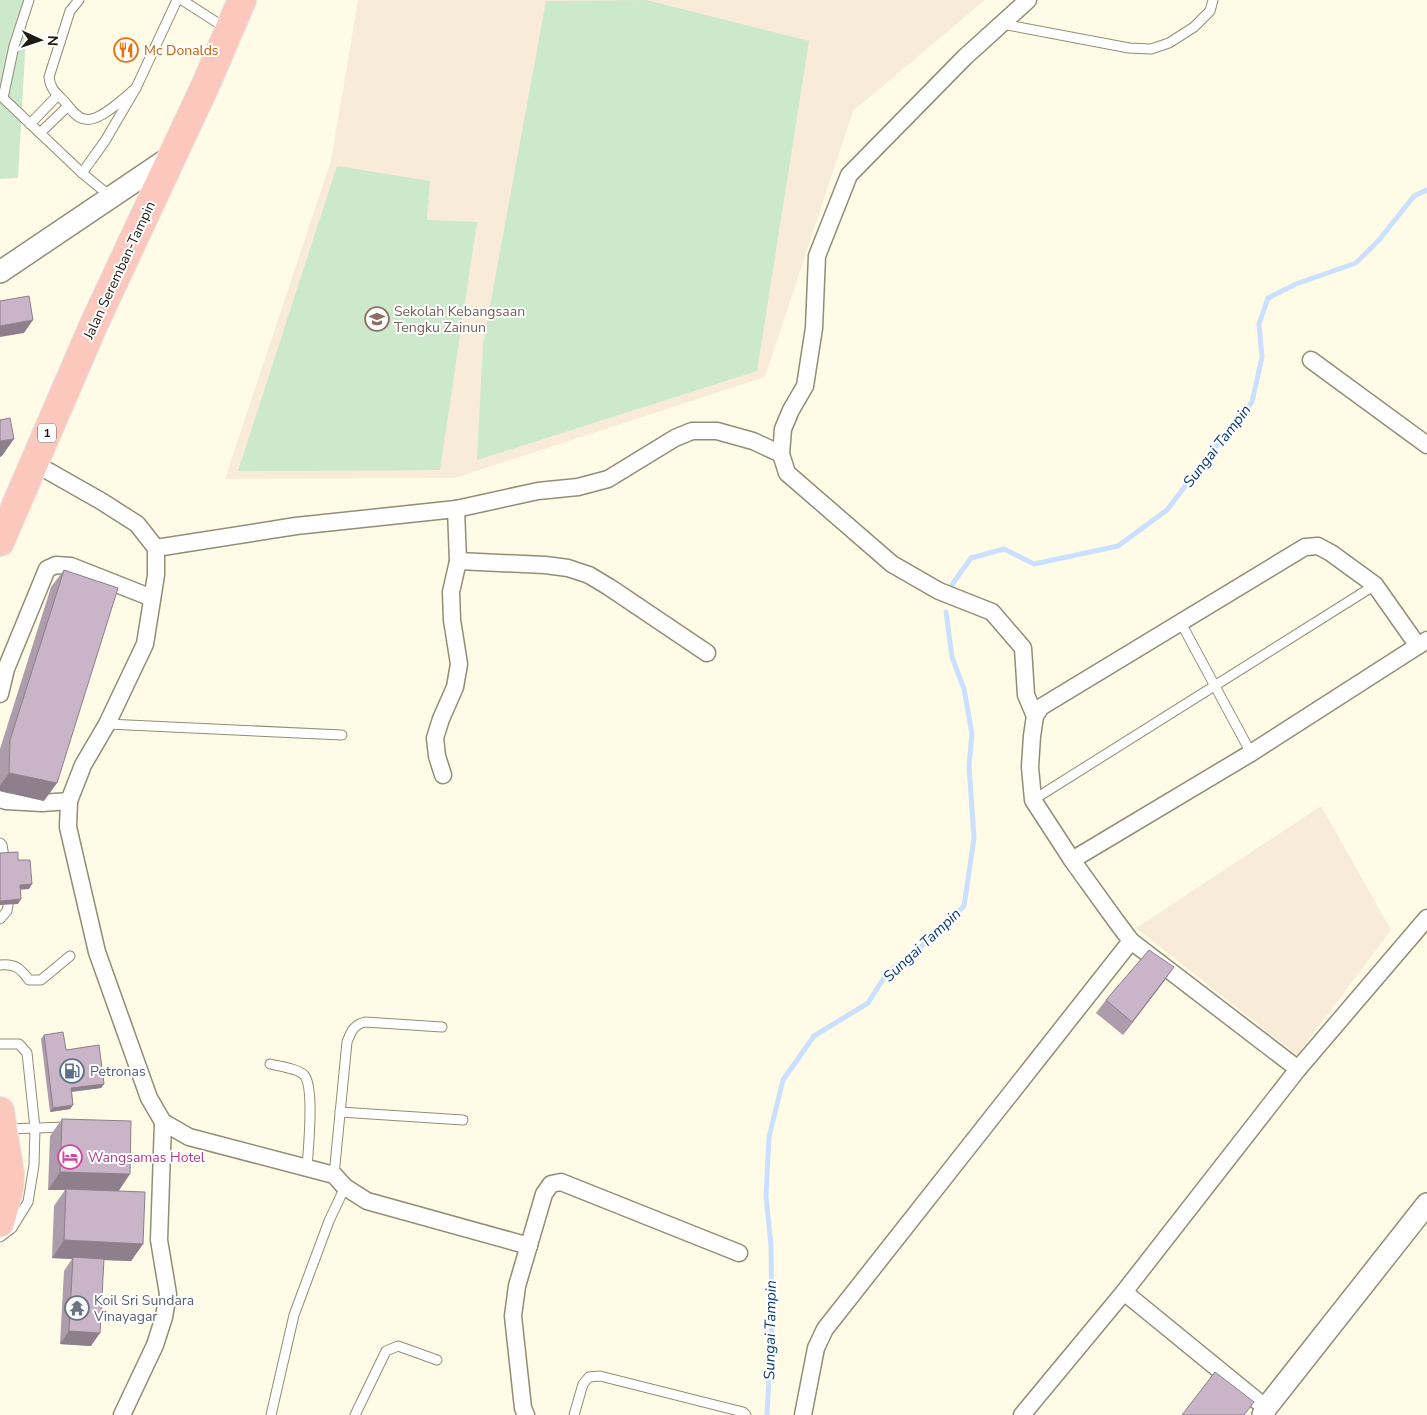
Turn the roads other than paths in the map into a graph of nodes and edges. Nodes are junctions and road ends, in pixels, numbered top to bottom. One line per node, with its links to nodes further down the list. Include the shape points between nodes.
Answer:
1 (28, 0): 13 (lane, via 3,98)
2 (79, 0): 11 (lane, via 70,11 49,77 49,86)
3 (177, 0): 10 (lane)
4 (182, 0): 9 (lane)
5 (242, 0): 9 (highway, Jalan Seremban-Tampin / 1)
6 (1028, 0): 8 (street)
7 (1213, 0): 8 (lane, via 1210,11 1194,27 1169,43 1151,49 1129,48)
8 (1002, 24): 21 (street, via 849,175 817,256 814,328 805,386 783,429)
9 (229, 31): 15 (highway, Jalan Seremban-Tampin / 1)
10 (136, 88): 12 (lane, via 95,119 78,117); 16 (lane)
11 (58, 95): 12 (lane); 13 (lane)
12 (68, 106): 14 (lane)
13 (30, 124): 14 (lane)
14 (40, 133): 16 (lane)
15 (172, 156): 17 (street); 22 (highway, Jalan Seremban-Tampin / 1)
16 (82, 173): 17 (lane)
17 (112, 197): 18 (street)
18 (0, 272)
19 (1310, 360): 20 (street)
20 (1427, 445)
21 (781, 454): 23 (street, via 753,441 717,431 692,431 674,438 608,480); 35 (street, via 787,473 892,564 939,591 992,612 1023,648 1026,695)
22 (34, 463): 24 (highway, Jalan Seremban-Tampin / 1); 25 (street, via 137,524)
23 (456, 509): 25 (street, via 296,526); 26 (street)
24 (0, 542)
25 (156, 548): 28 (street)
26 (458, 561): 31 (street, via 545,565 589,575); 39 (street, via 450,592 460,664 435,738)
27 (1375, 585): 29 (street, via 1331,553 1318,546 1305,547); 30 (street); 33 (lane)
28 (152, 598): 32 (street, via 72,566 56,564 47,569); 36 (street, via 145,644)
29 (1181, 624): 33 (lane); 35 (street, via 1041,707)
30 (1422, 643): 38 (street)
31 (707, 653)
32 (3, 668): 34 (street)
33 (1215, 686): 38 (lane); 41 (lane)
34 (0, 694)
35 (1035, 716): 41 (street, via 1030,767)
36 (107, 724): 37 (lane); 42 (street, via 83,765)
37 (342, 735)
38 (1251, 753): 45 (street)
39 (443, 775)
40 (0, 800): 42 (street)
41 (1033, 800): 45 (street)
42 (69, 801): 58 (street, via 68,827 97,952 149,1098)
43 (0, 843): 44 (lane)
44 (4, 857)
45 (1072, 860): 49 (street)
46 (8, 905): 48 (lane)
47 (1427, 918): 55 (street)
48 (0, 919)
49 (1131, 941): 55 (street); 79 (street, via 825,1330 816,1348)
50 (70, 956): 51 (lane, via 41,980 29,980 19,967)
51 (0, 965)
52 (442, 1027): 56 (lane, via 365,1022 352,1028 347,1042)
53 (0, 1044): 60 (lane, via 18,1044 27,1053)
54 (270, 1064): 62 (lane, via 306,1077 310,1099)
55 (1298, 1069): 70 (street)
56 (340, 1112): 57 (lane); 63 (lane)
57 (463, 1120)
58 (163, 1122): 62 (street, via 189,1137); 73 (street, via 159,1240 168,1294 155,1345)
59 (74, 1127): 60 (lane)
60 (35, 1128): 61 (lane); 67 (lane, via 28,1202 12,1228)
61 (2, 1133): 66 (highway, via 10,1174)
62 (307, 1168): 63 (street)
63 (334, 1175): 64 (street)
64 (345, 1187): 68 (street, via 367,1201); 74 (lane, via 329,1220 294,1315)
65 (1427, 1204): 72 (street)
66 (0, 1223)
67 (0, 1237)
68 (529, 1246): 69 (street, via 544,1194 550,1184 561,1182); 76 (street, via 517,1286 513,1316)
69 (739, 1253)
70 (1124, 1292): 72 (street); 80 (street)
71 (437, 1360): 75 (lane, via 398,1346 386,1351)
72 (1264, 1411)
73 (122, 1415)
74 (271, 1415)
75 (355, 1415)
76 (526, 1415)
77 (574, 1415): 78 (lane, via 583,1384 590,1377 600,1376)
78 (746, 1415)
79 (803, 1415)
80 (1022, 1415)

